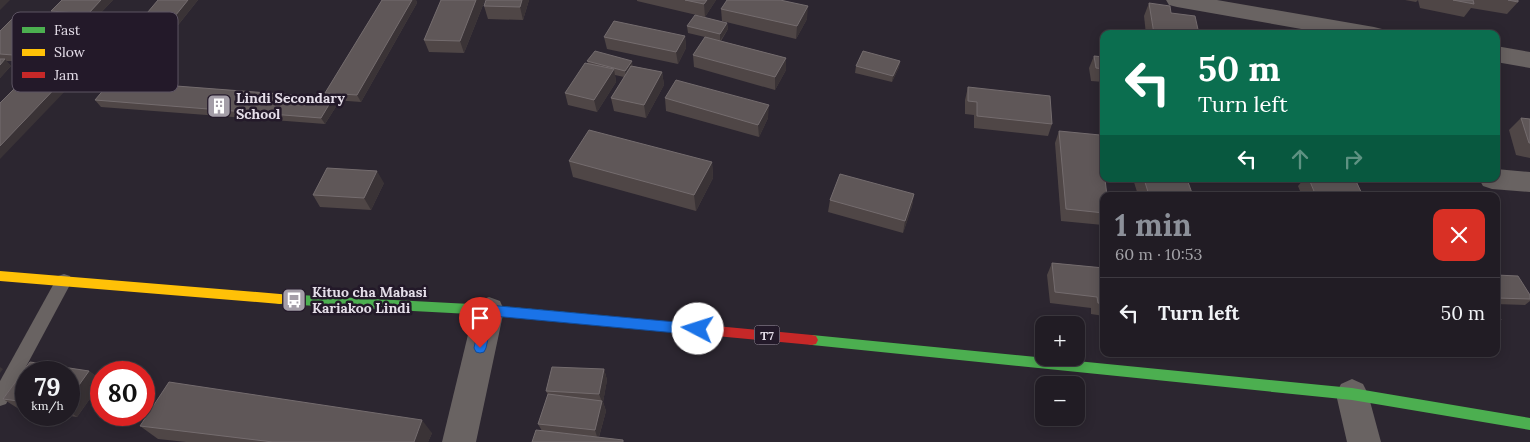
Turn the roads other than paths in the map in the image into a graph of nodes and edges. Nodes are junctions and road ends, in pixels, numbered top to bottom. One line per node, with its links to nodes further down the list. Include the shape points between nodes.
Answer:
1 (1177, 0): 2 (street)
2 (1351, 30)
3 (1500, 55): 4 (street)
4 (1530, 60)
5 (1500, 180): 6 (street)
6 (1530, 182)
7 (0, 276): 8 (highway, T7)
8 (64, 282): 9 (highway, T7, via 250,298); 11 (lane)
9 (488, 310): 10 (highway, T7); 13 (street)
10 (1352, 394): 12 (highway, T7); 14 (street)
11 (0, 398)
12 (1530, 424)
13 (459, 442)
14 (1364, 442)

